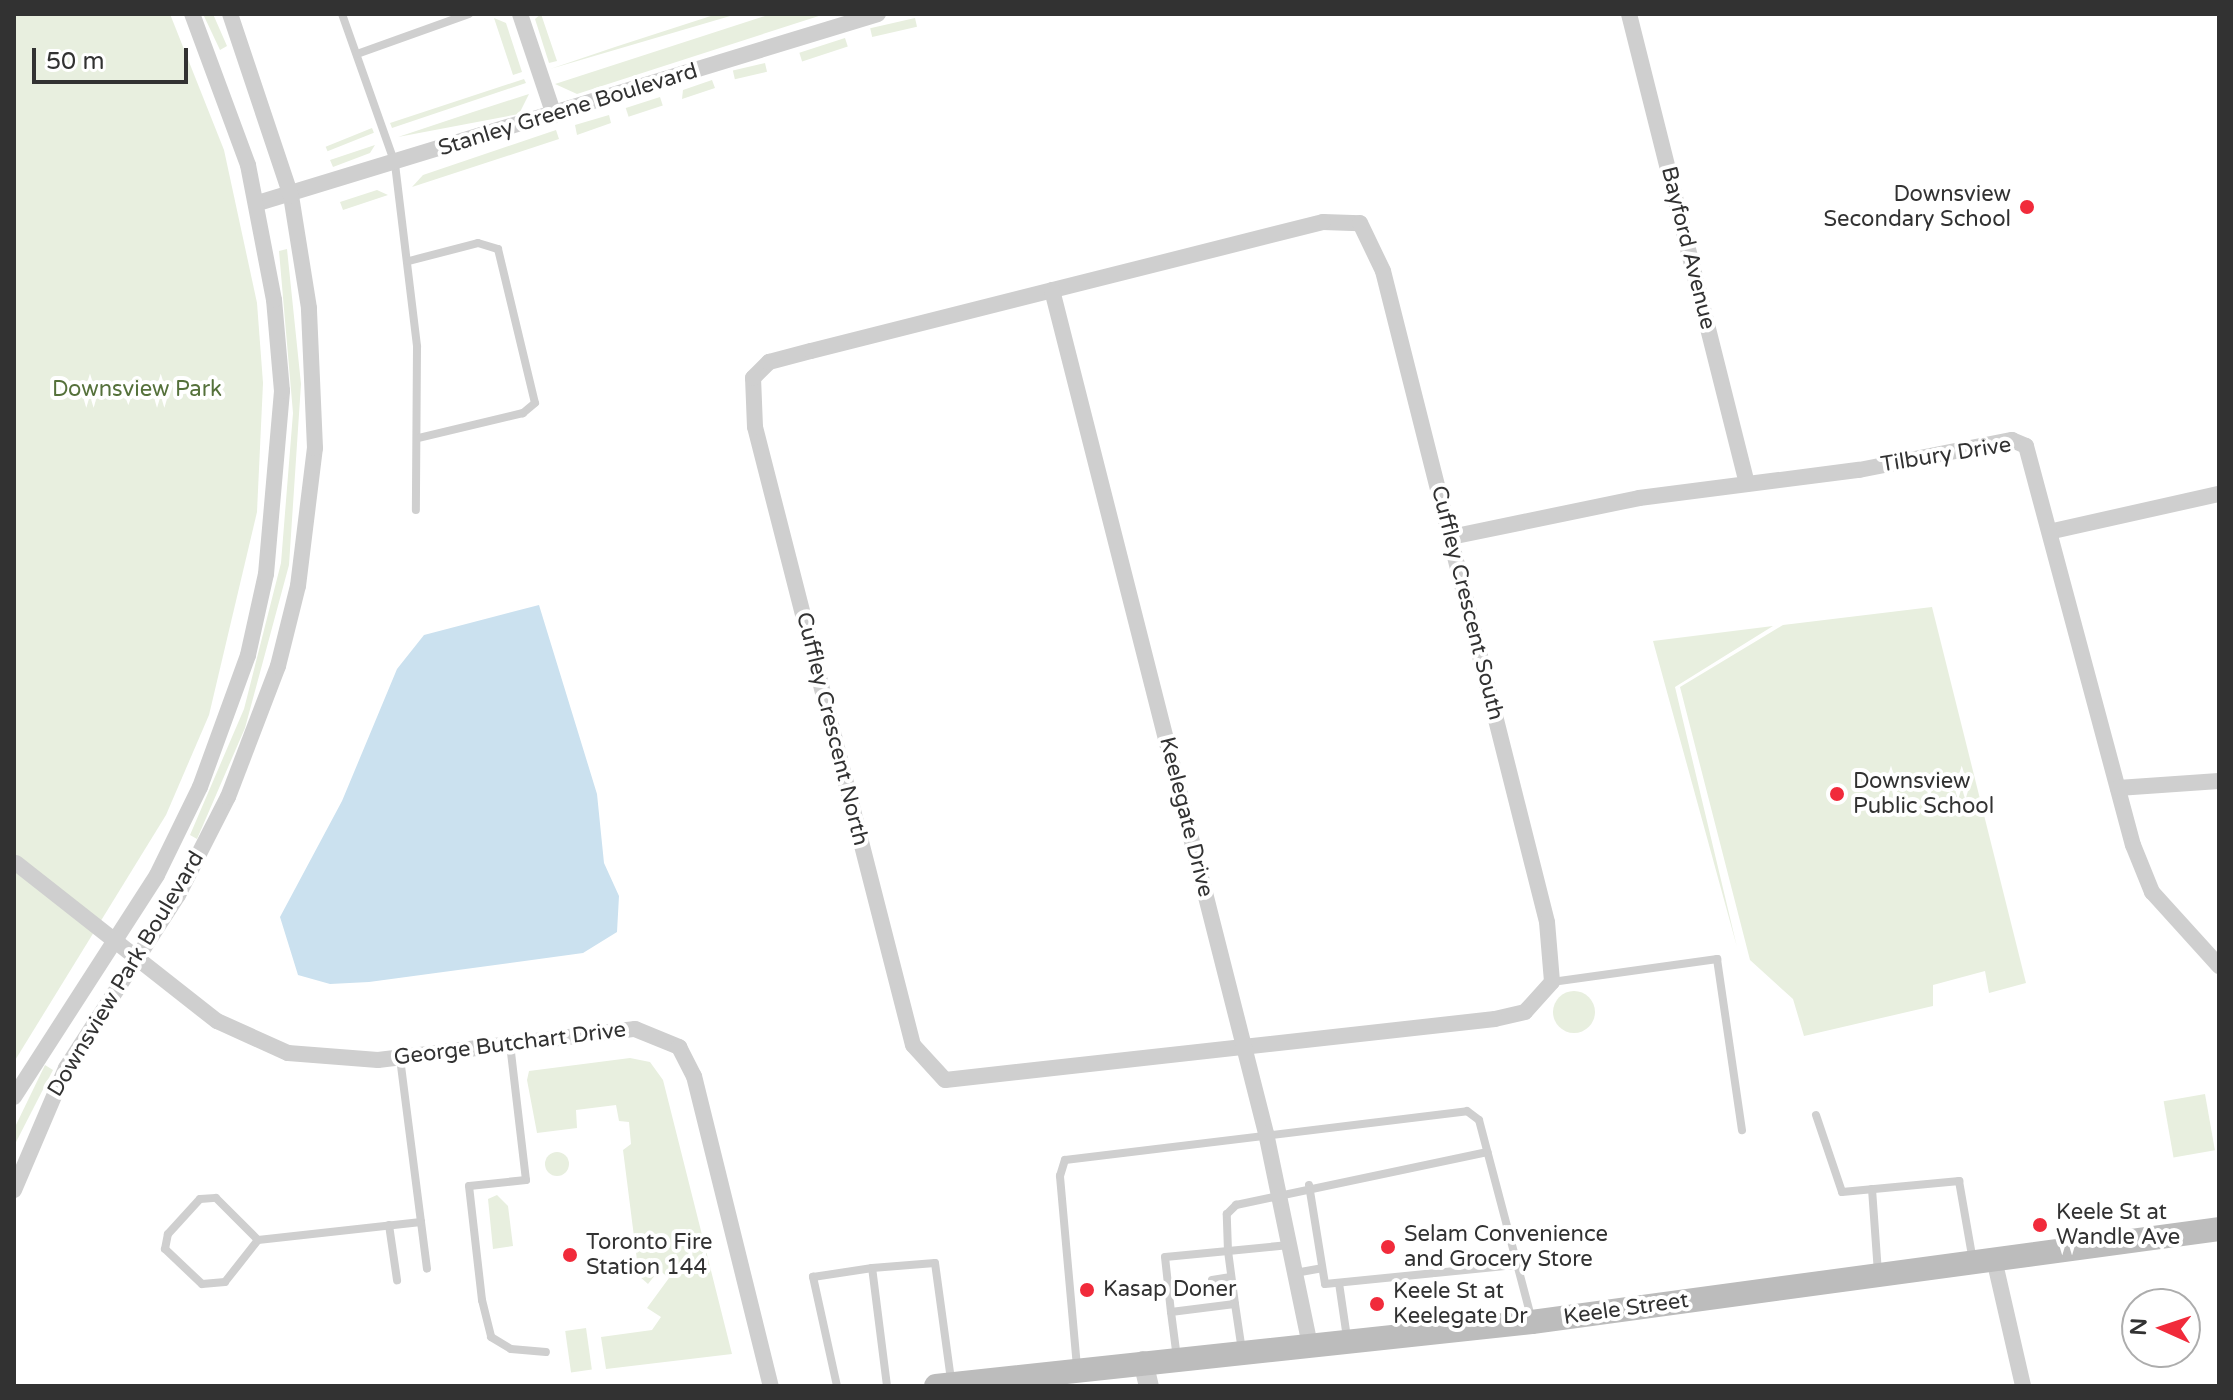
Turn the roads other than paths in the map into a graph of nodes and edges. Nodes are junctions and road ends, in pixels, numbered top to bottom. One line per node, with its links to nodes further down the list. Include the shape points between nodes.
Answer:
1 (192, 14): 12 (street, Downsview Park Boulevard)
2 (230, 14): 11 (street, Downsview Park Boulevard)
3 (342, 14): 8 (lane)
4 (469, 14): 8 (lane)
5 (520, 14): 9 (street)
6 (878, 14): 9 (street, Stanley Greene Boulevard)
7 (1629, 14): 16 (street, Bayford Avenue)
8 (357, 54): 10 (lane)
9 (554, 115): 10 (street, Stanley Greene Boulevard)
10 (395, 164): 11 (street, Stanley Greene Boulevard); 13 (lane)
11 (291, 196): 12 (street, Stanley Greene Boulevard); 25 (street, Downsview Park Boulevard, via 315,388 298,586 278,666 228,797)
12 (258, 203): 24 (street, Downsview Park Boulevard, via 282,391 266,574 248,655 200,787)
13 (409, 261): 15 (lane); 15 (lane, via 478,243 498,249 535,403 523,413)
14 (1052, 290): 20 (street, Cuffley Crescent South, via 1292,228 1360,223 1383,271); 29 (street, Keelegate Drive); 29 (street, Cuffley Crescent North, via 769,362 753,378 755,427 913,1045 926,1064 945,1080 971,1082)
15 (419, 438): 18 (lane)
16 (1747, 483): 19 (street, Tilbury Drive, via 2012,440 2026,446); 20 (street, Tilbury Drive)
17 (2219, 494): 19 (street)
18 (416, 510)
19 (2053, 531): 22 (street, Tilbury Drive)
20 (1451, 537): 27 (street, Cuffley Crescent South, via 1555,957)
21 (2219, 781): 22 (street)
22 (2118, 788): 26 (street, Tilbury Drive, via 2152,892)
23 (16, 863): 24 (street, George Butchart Drive)
24 (116, 940): 25 (street, George Butchart Drive); 31 (street, Downsview Park Boulevard)
25 (137, 957): 30 (street, George Butchart Drive, via 249,1039 333,1060); 38 (street, Downsview Park Boulevard, via 66,1068)
26 (2219, 966)
27 (1552, 982): 29 (street, via 1525,1012 1495,1019); 33 (lane, via 1717,959)
28 (510, 1044): 30 (street, George Butchart Drive); 64 (lane, via 526,1180 469,1186 472,1214 491,1337 511,1349); 70 (street, George Butchart Drive, via 635,1029 679,1047 694,1076)
29 (1244, 1046): 34 (street, Keelegate Drive)
30 (400, 1058): 40 (lane)
31 (14, 1097)
32 (1816, 1115): 37 (lane, via 1837,1188)
33 (1742, 1130)
34 (1266, 1133): 35 (lane, via 1467,1111 1479,1120); 39 (street, Keelegate Drive); 68 (lane, via 1065,1160 1060,1176)
35 (1487, 1152): 36 (lane); 47 (lane)
36 (1309, 1185): 39 (lane); 49 (lane)
37 (1872, 1189): 46 (lane, via 1959,1181); 52 (lane)
38 (14, 1190)
39 (1278, 1191): 44 (street, Keelegate Drive); 45 (lane, via 1227,1214)
40 (421, 1222): 41 (lane); 50 (lane)
41 (389, 1225): 43 (lane); 54 (lane)
42 (2219, 1229): 46 (main road, Keele Street)
43 (258, 1240): 43 (lane, via 216,1198 200,1199 168,1234 165,1249 202,1284 225,1282)
44 (1289, 1245): 45 (lane); 51 (street, Keelegate Drive)
45 (1228, 1251): 53 (lane); 58 (lane, via 1165,1257)
46 (1984, 1260): 52 (main road, Keele Street); 74 (street)
47 (1517, 1265): 56 (lane); 61 (lane)
48 (872, 1268): 69 (lane, via 935,1263); 71 (lane, via 813,1277); 72 (lane)
49 (1322, 1268): 51 (lane); 56 (lane, via 1325,1284)
50 (427, 1269)
51 (1295, 1273): 63 (street, Keelegate Drive)
52 (1878, 1275): 61 (main road, Keele Street)
53 (1231, 1277): 55 (lane); 59 (lane)
54 (397, 1280)
55 (1212, 1280)
56 (1339, 1283): 62 (lane)
57 (1180, 1284): 58 (lane)
58 (1167, 1286): 60 (lane)
59 (1235, 1304): 60 (lane); 65 (lane)
60 (1171, 1312): 66 (lane)
61 (1532, 1322): 62 (main road, Keele Street)
62 (1347, 1342): 63 (main road, Keele Street)
63 (1310, 1346): 65 (main road, Keele Street)
64 (546, 1352)
65 (1243, 1353): 66 (main road, Keele Street)
66 (1177, 1359): 67 (main road, Keele Street)
67 (1143, 1361): 68 (main road, Keele Street); 73 (street)
68 (1077, 1367): 69 (main road, Keele Street)
69 (944, 1385)
70 (771, 1386)
71 (837, 1386)
72 (887, 1386)
73 (1149, 1386)
74 (2023, 1386)

